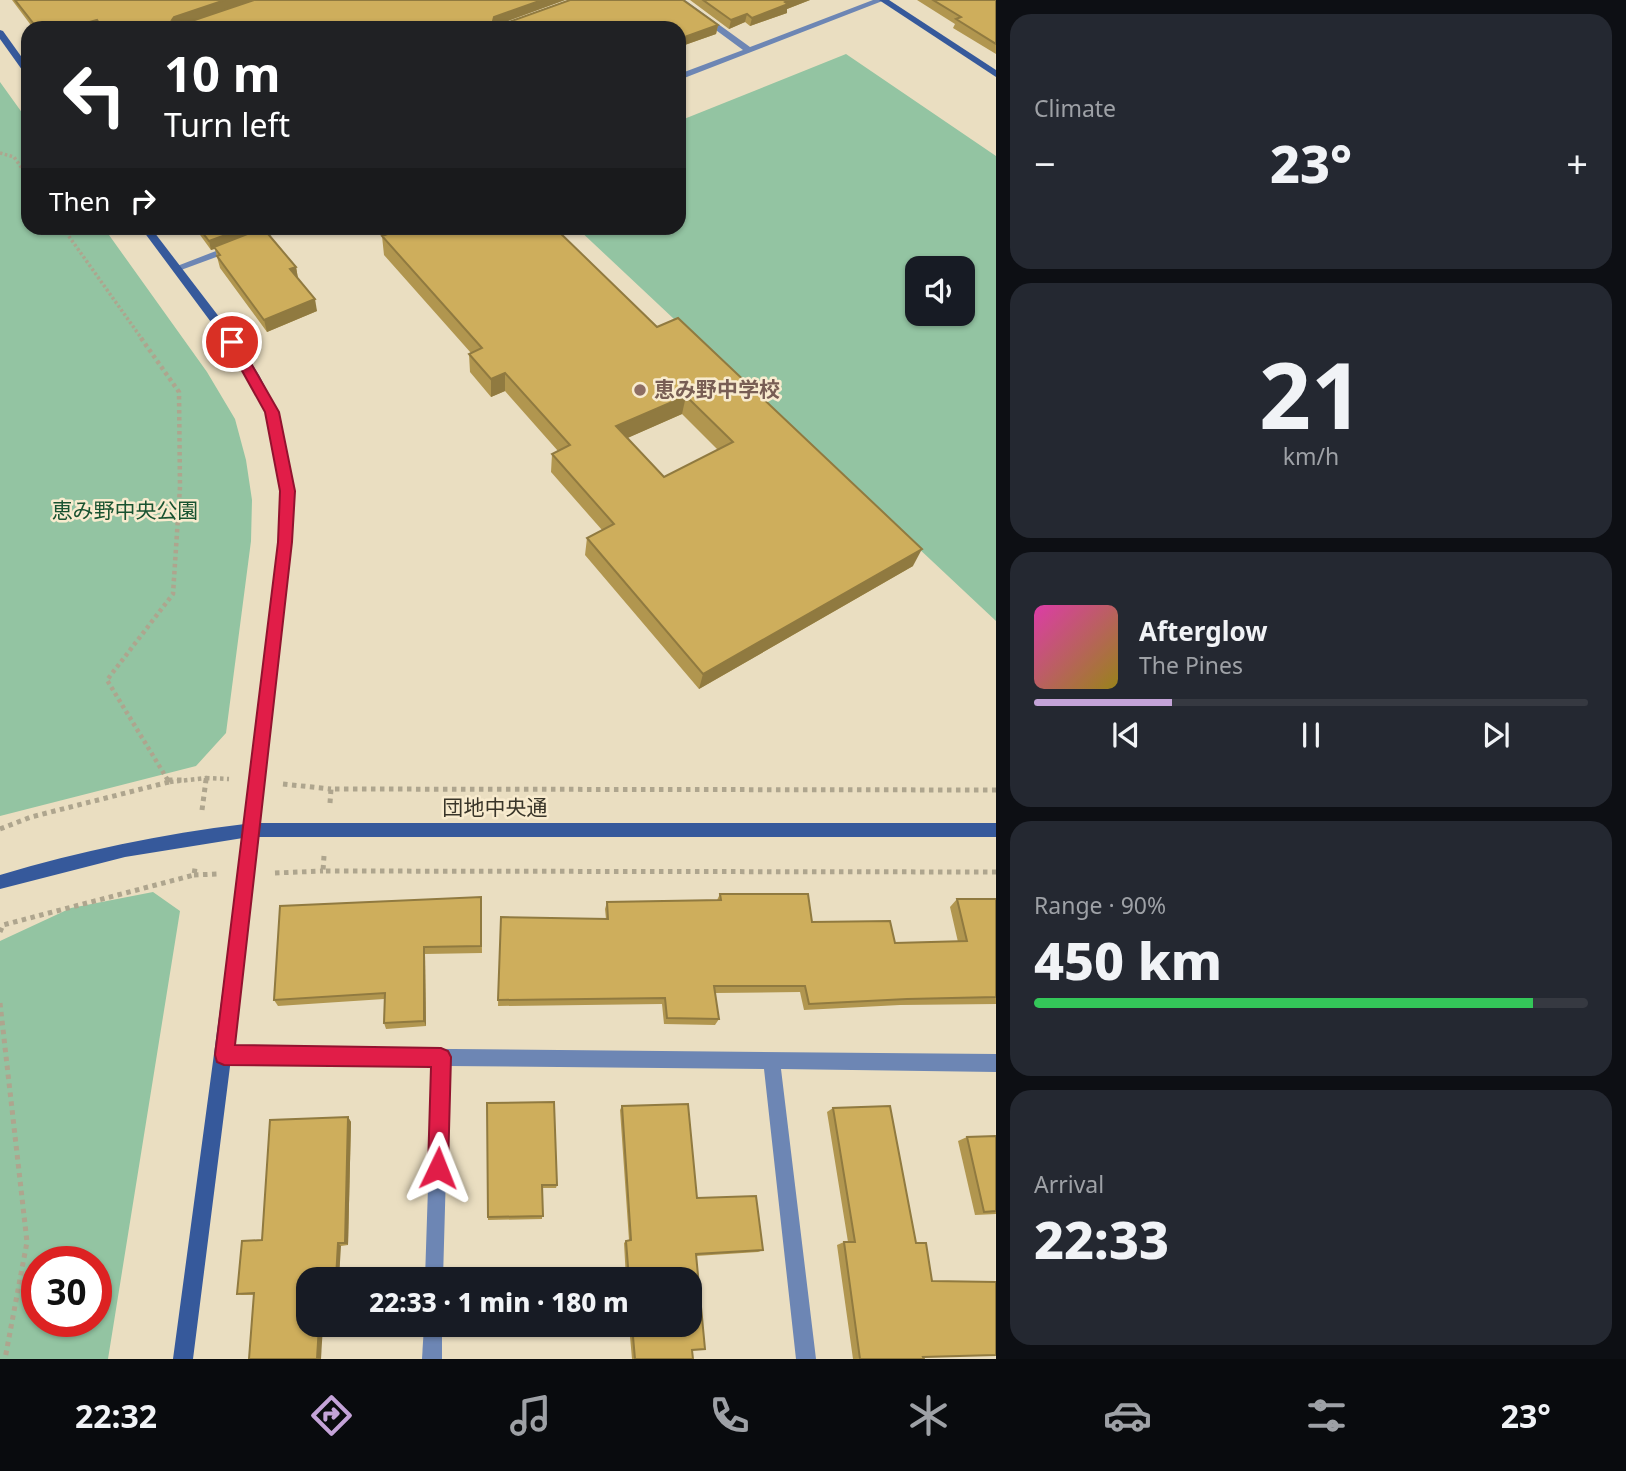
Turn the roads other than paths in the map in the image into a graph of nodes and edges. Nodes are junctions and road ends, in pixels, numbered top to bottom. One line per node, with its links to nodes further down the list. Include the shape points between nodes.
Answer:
1 (679, 0): 4 (street)
2 (882, 0): 4 (street); 7 (street)
3 (0, 33): 5 (street)
4 (749, 50): 6 (street)
5 (21, 62)
6 (686, 74)
7 (996, 74)
8 (151, 235): 10 (street)
9 (265, 235): 10 (street)
10 (177, 268): 11 (street, via 232,342 272,412 288,491)
11 (252, 830): 12 (street, 団地中央通); 13 (street, 団地中央通, via 65,862); 14 (street)
12 (996, 830)
13 (0, 882)
14 (224, 1055): 15 (street); 20 (street)
15 (441, 1057): 16 (street); 18 (street)
16 (771, 1060): 17 (street); 22 (street)
17 (996, 1063)
18 (434, 1267)
19 (433, 1337): 21 (street)
20 (183, 1359)
21 (432, 1359)
22 (806, 1359)

